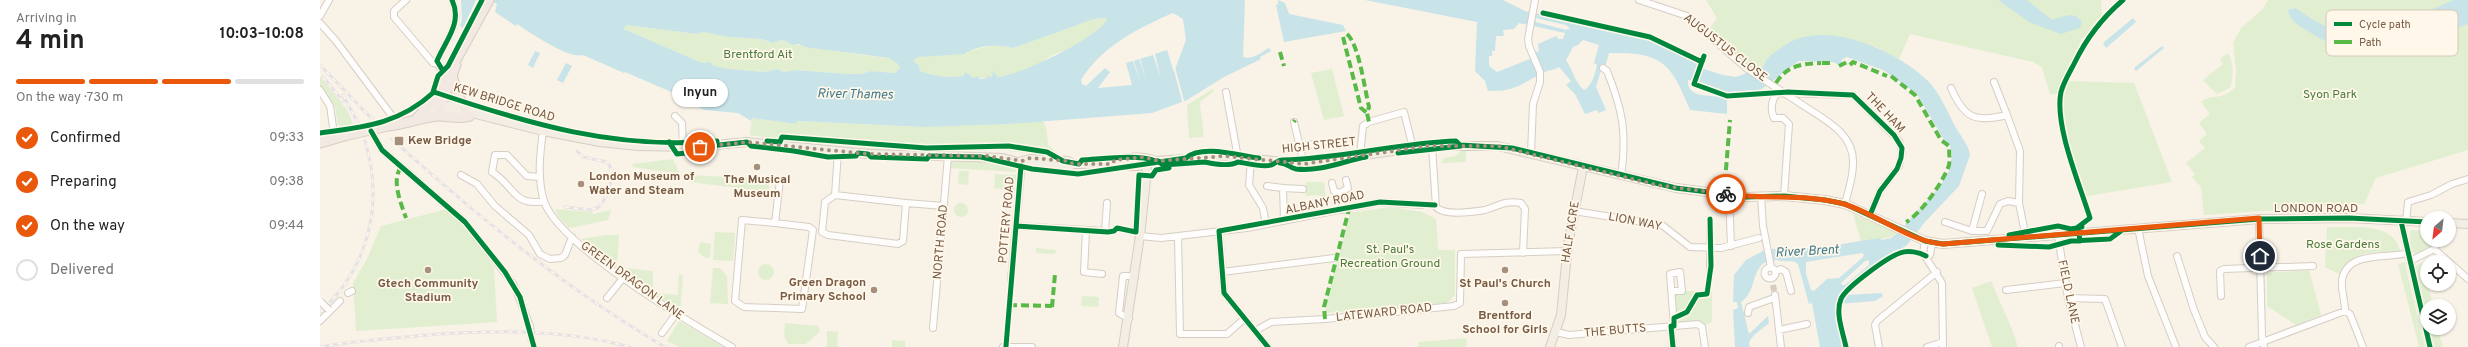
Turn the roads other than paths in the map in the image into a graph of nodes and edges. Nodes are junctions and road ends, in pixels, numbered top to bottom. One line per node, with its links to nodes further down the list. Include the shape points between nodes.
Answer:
1 (329, 0): 7 (street)
2 (406, 0): 9 (street, via 394,11 394,17 433,63)
3 (452, 0): 9 (street, via 456,17)
4 (489, 0): 11 (highway)
5 (1535, 0): 35 (street, via 1528,38 1540,72 1540,88 1533,104)
6 (1639, 0): 67 (street, AUGUSTUS CLOSE, bridge, via 1687,16 1746,68 1846,137 1852,151 1853,164)
7 (320, 16)
8 (320, 23): 23 (street, via 336,41)
9 (438, 64): 11 (street)
10 (1603, 68): 48 (street, via 1607,71 1622,110 1624,149)
11 (447, 75): 16 (highway); 17 (highway); 18 (highway)
12 (1994, 82): 20 (street)
13 (1951, 88): 20 (street, via 1959,106 1971,116 1991,119)
14 (320, 90): 25 (street, via 330,106)
15 (1226, 92): 39 (street)
16 (435, 99): 17 (main road); 19 (highway, KEW BRIDGE ROAD)
17 (439, 112): 18 (highway); 18 (main road, KEW BRIDGE ROAD, via 454,104); 19 (highway, KEW BRIDGE ROAD, via 424,120)
18 (470, 112): 24 (main road, KEW BRIDGE ROAD)
19 (420, 115): 23 (highway, KEW BRIDGE ROAD)
20 (2007, 115): 64 (street, via 2020,151)
21 (675, 116): 32 (street, via 682,123)
22 (1294, 122): 30 (street)
23 (393, 125): 26 (highway, KEW BRIDGE ROAD, bridge)
24 (543, 131): 32 (main road, KEW BRIDGE ROAD, via 600,142); 49 (street, GREEN DRAGON LANE)
25 (334, 132): 27 (highway, KEW BRIDGE ROAD); 28 (highway, KEW BRIDGE ROAD)
26 (372, 134): 27 (highway, KEW BRIDGE ROAD, bridge); 142 (street, bridge, via 396,163 465,222 514,285 530,326)
27 (347, 135): 28 (highway, KEW BRIDGE ROAD)
28 (321, 141)
29 (1324, 144): 30 (street)
30 (1300, 146): 45 (street)
31 (1432, 146): 33 (main road); 35 (main road, via 1498,146); 99 (street, via 1435,205 1443,212 1483,210 1503,202 1522,204 1525,209)
32 (683, 148): 34 (main road, KEW BRIDGE ROAD, via 747,142)
33 (1413, 148): 36 (main road); 36 (street, via 1404,112 1363,126)
34 (838, 152): 37 (main road, KEW BRIDGE ROAD); 60 (street)
35 (1531, 153): 46 (main road)
36 (1360, 155): 45 (main road)
37 (948, 156): 41 (main road, KEW BRIDGE ROAD, via 987,156); 69 (street, NORTH ROAD)
38 (1139, 158): 42 (main road, via 1146,157); 43 (main road, via 1115,160); 44 (main road)
39 (1238, 158): 40 (main road); 42 (main road, via 1208,156)
40 (1251, 160): 45 (main road); 81 (street, via 1248,185 1263,208)
41 (1022, 161): 43 (main road, KEW BRIDGE ROAD, via 1035,167 1068,168 1073,164); 83 (street, POTTERY ROAD)
42 (1156, 161): 44 (main road)
43 (1111, 164): 44 (main road)
44 (1146, 164): 88 (main road)
45 (1304, 164)
46 (1583, 167): 48 (main road); 71 (main road, HALF ACRE)
47 (461, 176): 91 (street, via 477,184 495,206 529,235 540,254 545,257 556,258 565,255)
48 (1621, 176): 58 (main road, via 1671,187)
49 (540, 177): 63 (street, GREEN DRAGON LANE); 63 (street, via 527,176 506,155 495,155 492,172 516,196 523,202)
50 (2468, 179): 76 (street, via 2430,196 2408,202)
51 (780, 180): 79 (street)
52 (1346, 180): 57 (street, via 1348,188)
53 (1332, 183): 57 (street, via 1334,191)
54 (1267, 186): 55 (street)
55 (1283, 188): 56 (street); 75 (street)
56 (1303, 189)
57 (1340, 193): 70 (street)
58 (1729, 194): 61 (main road); 95 (street)
59 (1982, 194): 87 (street)
60 (835, 195): 65 (street); 65 (street, via 825,202 822,223 824,234 898,244 903,241)
61 (1761, 196): 62 (main road); 106 (street)
62 (1784, 196): 67 (main road); 72 (street, THE HAM, via 1789,124 1784,118 1771,117 1772,100 1777,93 1788,92 1853,94 1900,142 1902,152 1899,166 1882,189)
63 (544, 201): 91 (street, GREEN DRAGON LANE, via 552,216)
64 (2019, 202): 87 (street, via 2000,204 1987,231); 93 (street)
65 (906, 203): 69 (street)
66 (1107, 203): 85 (street, via 1105,231)
67 (1845, 204): 72 (main road)
68 (1422, 205): 70 (street, ALBANY ROAD, via 1380,202)
69 (944, 206): 135 (street, NORTH ROAD)
70 (1344, 210): 75 (street, ALBANY ROAD)
71 (1574, 211): 96 (street, LION WAY, via 1662,225 1690,247); 98 (main road, HALF ACRE)
72 (1870, 215): 94 (main road)
73 (2259, 218): 76 (main road, LONDON ROAD); 84 (main road, LONDON ROAD); 107 (street)
74 (1710, 219): 96 (street)
75 (1284, 221): 81 (street, ALBANY ROAD)
76 (2404, 221): 78 (main road, LONDON ROAD); 100 (street)
77 (1945, 222): 87 (street)
78 (2420, 222)
79 (775, 223): 79 (street, via 809,227 813,230 802,309 744,307 735,301 742,220)
80 (2456, 223): 82 (main road)
81 (1266, 224): 86 (street, ALBANY ROAD)
82 (2468, 224)
83 (1016, 226): 85 (street); 116 (street, POTTERY ROAD)
84 (2138, 228): 90 (main road, LONDON ROAD); 156 (street, via 2148,276)
85 (1086, 231): 112 (street, via 1084,272)
86 (1219, 231): 89 (street, ALBANY ROAD); 110 (street)
87 (1972, 231)
88 (1140, 236): 89 (street, ALBANY ROAD); 113 (main road)
89 (1178, 236): 131 (street, via 1180,334 1226,334)
90 (2058, 236): 93 (main road, LONDON ROAD); 117 (street, FIELD LANE)
91 (572, 237): 114 (street, GREEN DRAGON LANE)
92 (1759, 238): 95 (street, LION WAY)
93 (2026, 238): 94 (main road, LONDON ROAD, via 1948,245)
94 (1926, 241): 111 (street, via 1923,253)
95 (1731, 246): 96 (street, LION WAY)
96 (1711, 248): 109 (street)
97 (2434, 249): 101 (street); 104 (street)
98 (1567, 251): 99 (street); 138 (main road, HALF ACRE, via 1561,316)
99 (1523, 253): 137 (street, LATEWARD ROAD, via 1466,252 1460,256 1460,303 1457,305 1271,322)
100 (2408, 253): 104 (street); 127 (street, via 2396,256 2369,256 2348,268 2342,278 2341,290 2345,300)
101 (2441, 255)
102 (2177, 256): 157 (street, via 2194,310 2205,337)
103 (1334, 258): 110 (street)
104 (2410, 261): 160 (street)
105 (2313, 266): 107 (street)
106 (1772, 267): 106 (street, via 1775,276 1772,282 1765,272); 120 (street, via 1786,272)
107 (2260, 268): 121 (street, via 2220,271); 140 (street)
108 (2456, 268): 115 (street)
109 (1710, 271)
110 (1222, 272): 131 (street, via 1224,293)
111 (1936, 272): 141 (street, via 1942,283); 152 (street, via 1877,321 1875,326)
112 (1102, 274)
113 (1135, 276): 130 (main road); 130 (street, via 1123,276 1119,312)
114 (623, 278): 122 (street); 129 (street, GREEN DRAGON LANE)
115 (2468, 279)
116 (1012, 280)
117 (2065, 283): 118 (street); 123 (street, FIELD LANE)
118 (2006, 290)
119 (1672, 291): 134 (street)
120 (1791, 291)
121 (2220, 296)
122 (607, 298)
123 (2068, 298): 154 (street, FIELD LANE); 155 (street, via 2105,299)
124 (320, 301): 126 (street, bridge)
125 (340, 302): 126 (street)
126 (330, 310): 132 (street)
127 (2345, 311): 140 (street); 159 (street, via 2350,314)
128 (1748, 313): 136 (street, via 1749,307 1775,296)
129 (676, 314): 139 (street); 143 (street, GREEN DRAGON LANE)
130 (1129, 319): 146 (main road)
131 (1244, 319): 137 (street)
132 (320, 321)
133 (1807, 324): 136 (street)
134 (1673, 326): 138 (street, THE BUTTS, via 1569,335); 149 (street); 150 (street, THE BUTTS, via 1701,325)
135 (934, 328)
136 (1778, 330): 151 (street)
137 (1255, 331): 147 (street)
138 (1556, 332): 148 (main road, HALF ACRE)
139 (662, 333)
140 (2264, 344): 158 (street)
141 (1943, 345): 153 (street)
142 (534, 347)
143 (732, 347)
144 (1003, 347): 145 (street)
145 (1032, 347)
146 (1123, 347)
147 (1268, 347)
148 (1550, 347)
149 (1673, 347)
150 (1705, 347)
151 (1781, 347)
152 (1879, 347)
153 (1927, 347)
154 (2081, 347)
155 (2122, 347)
156 (2176, 347)
157 (2214, 347)
158 (2249, 347)
159 (2363, 347)
160 (2430, 347)

